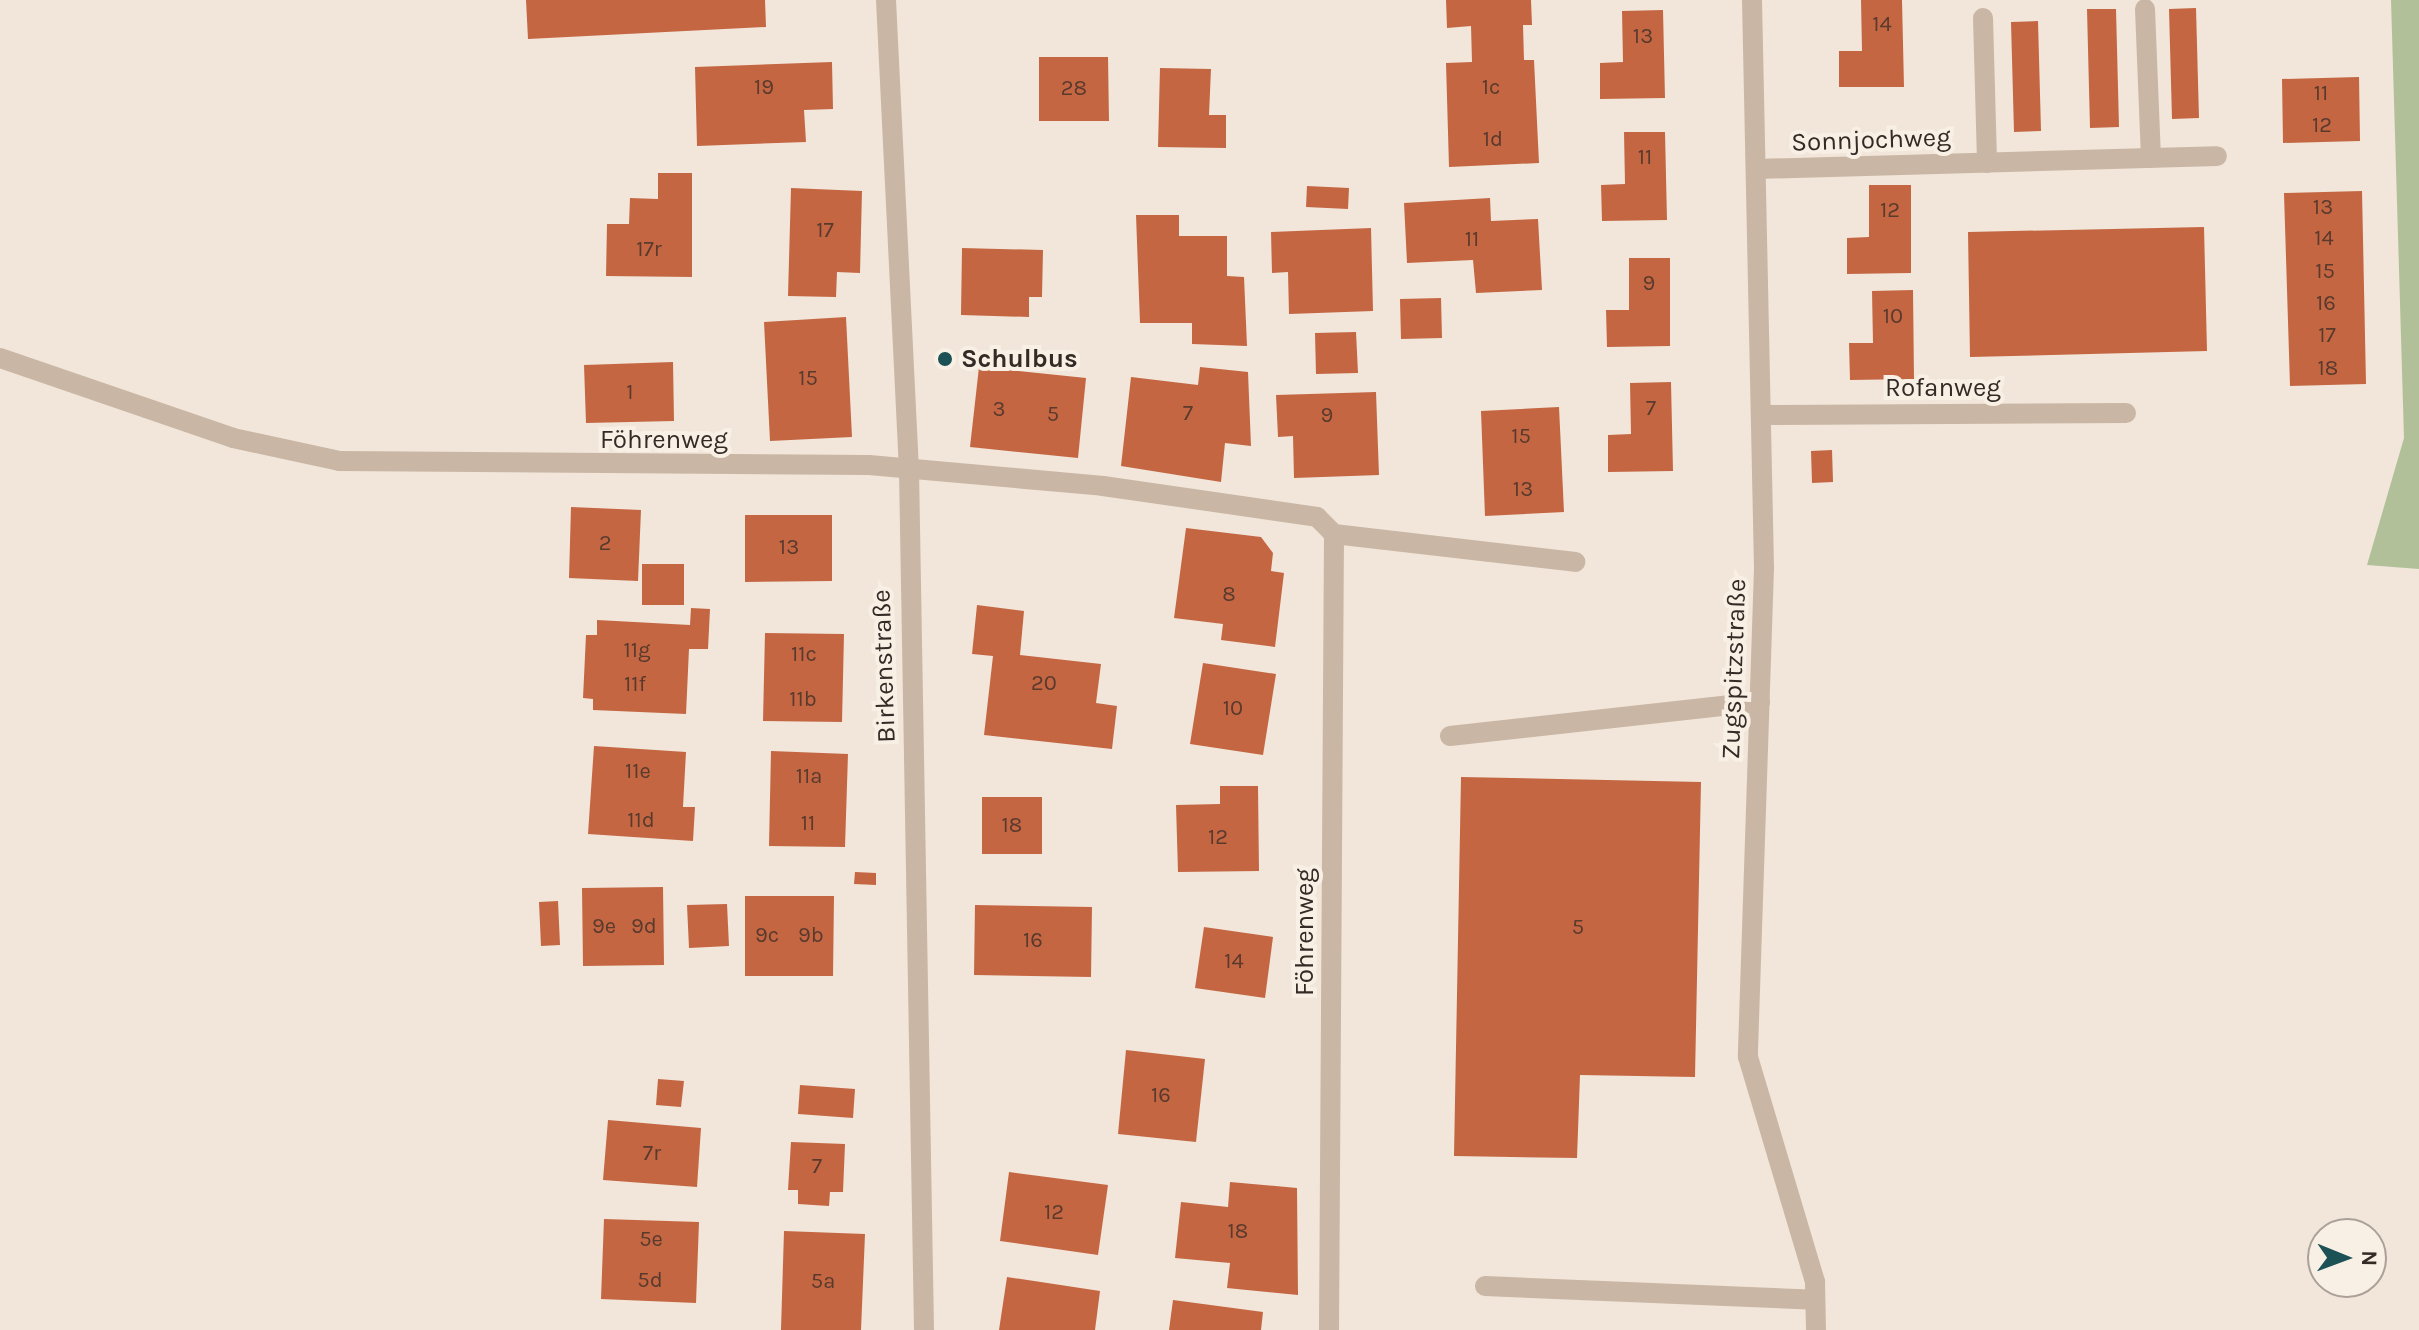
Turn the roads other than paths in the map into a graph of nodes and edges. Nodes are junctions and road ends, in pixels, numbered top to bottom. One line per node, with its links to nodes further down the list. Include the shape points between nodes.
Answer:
1 (886, 0): 12 (street, Birkenstraße)
2 (1752, 0): 8 (street, Zugspitzstraße)
3 (2145, 9): 6 (street)
4 (1983, 18): 7 (street, Sonnjochweg)
5 (2217, 156): 6 (street, Sonnjochweg)
6 (2151, 158): 7 (street, Sonnjochweg)
7 (1987, 163): 8 (street, Sonnjochweg)
8 (1756, 169): 11 (street, Zugspitzstraße)
9 (0, 358): 12 (street, Föhrenweg, via 233,438 339,461)
10 (2126, 413): 11 (street, Rofanweg)
11 (1761, 415): 15 (street, Zugspitzstraße)
12 (909, 470): 13 (street, Föhrenweg, via 1103,486 1317,517); 19 (street, Birkenstraße)
13 (1334, 534): 14 (street, Föhrenweg); 20 (street, Föhrenweg)
14 (1575, 562)
15 (1760, 702): 16 (street); 18 (street, Zugspitzstraße, via 1748,1057)
16 (1450, 736)
17 (1485, 1286): 18 (street)
18 (1815, 1300): 21 (street, Zugspitzstraße)
19 (924, 1330)
20 (1329, 1330)
21 (1816, 1330)

